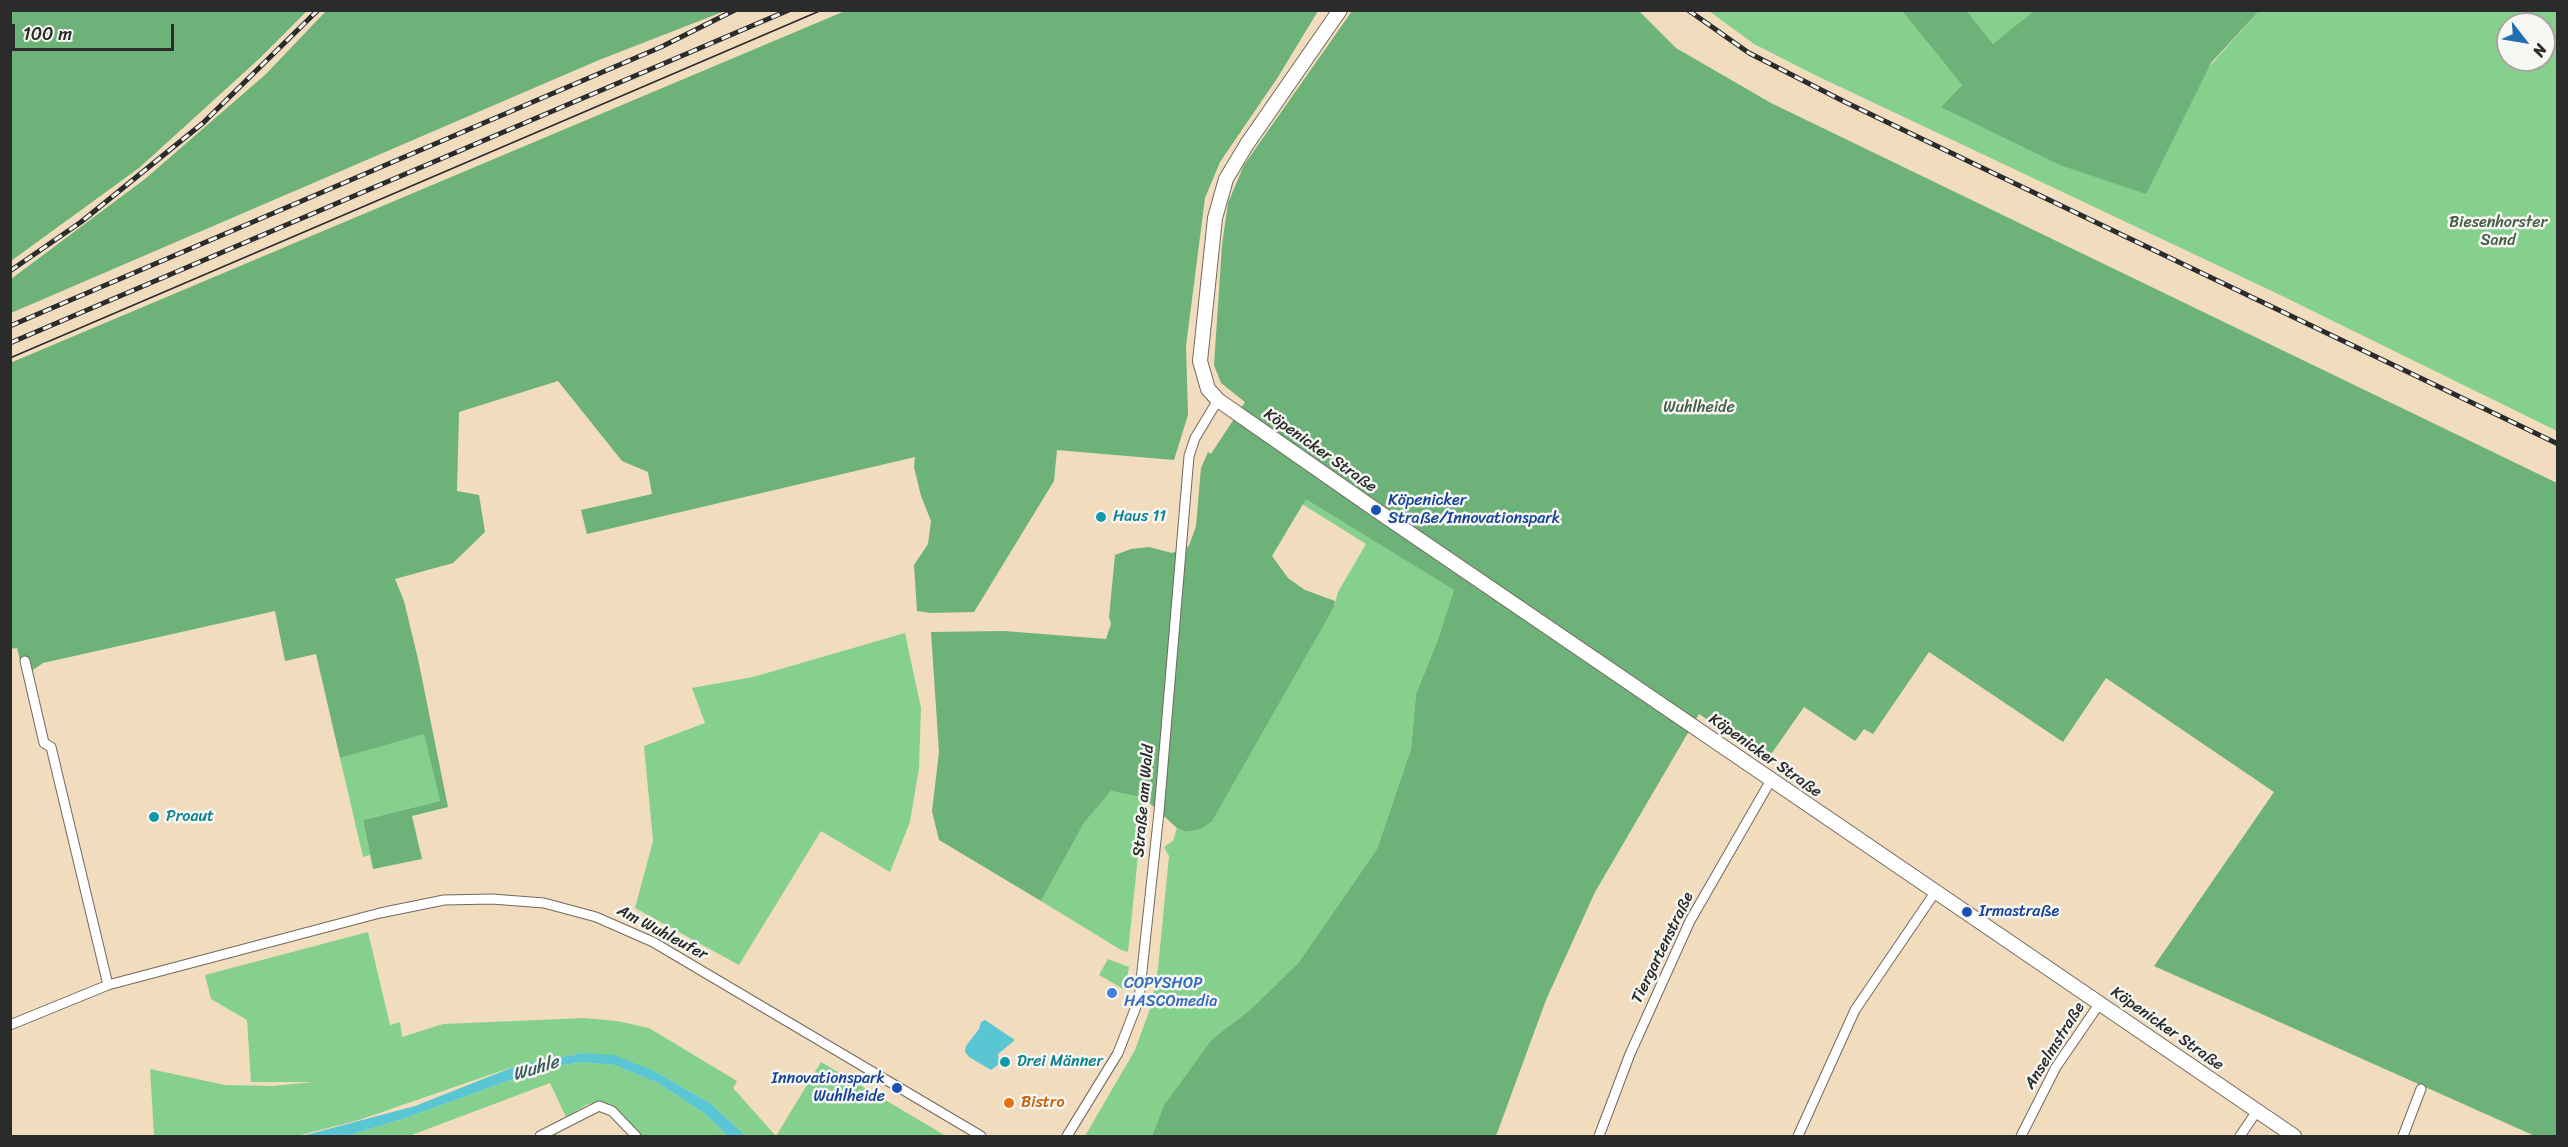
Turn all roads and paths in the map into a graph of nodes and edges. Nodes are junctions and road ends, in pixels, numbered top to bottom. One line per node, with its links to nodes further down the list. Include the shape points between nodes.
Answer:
1 (1340, 10): 2 (main road, Köpenicker Straße, via 1237,159 1219,199 1200,361 1208,390)
2 (1218, 400): 4 (main road, Köpenicker Straße); 14 (street, Straße am Wald, via 1190,450 1139,999 1118,1053)
3 (25, 661): 6 (street)
4 (1771, 780): 5 (main road, Köpenicker Straße); 15 (street, Tiergartenstraße, via 1690,921 1630,1054)
5 (1936, 891): 7 (main road, Köpenicker Straße); 16 (street, via 1855,1010)
6 (112, 984): 8 (street, Am Wuhleufer); 13 (street, Am Wuhleufer, via 380,913 444,900 543,903 596,917 653,942)
7 (2100, 1003): 10 (main road, Köpenicker Straße); 17 (street, Anselmstraße, via 2056,1067)
8 (10, 1025)
9 (2421, 1089): 20 (street)
10 (2257, 1111): 18 (street); 19 (main road, Köpenicker Straße)
11 (540, 1137): 12 (street, via 599,1106 612,1111)
12 (636, 1137)
13 (981, 1137)
14 (1067, 1137)
15 (1599, 1137)
16 (1798, 1137)
17 (2021, 1137)
18 (2240, 1137)
19 (2294, 1137)
20 (2403, 1137)

